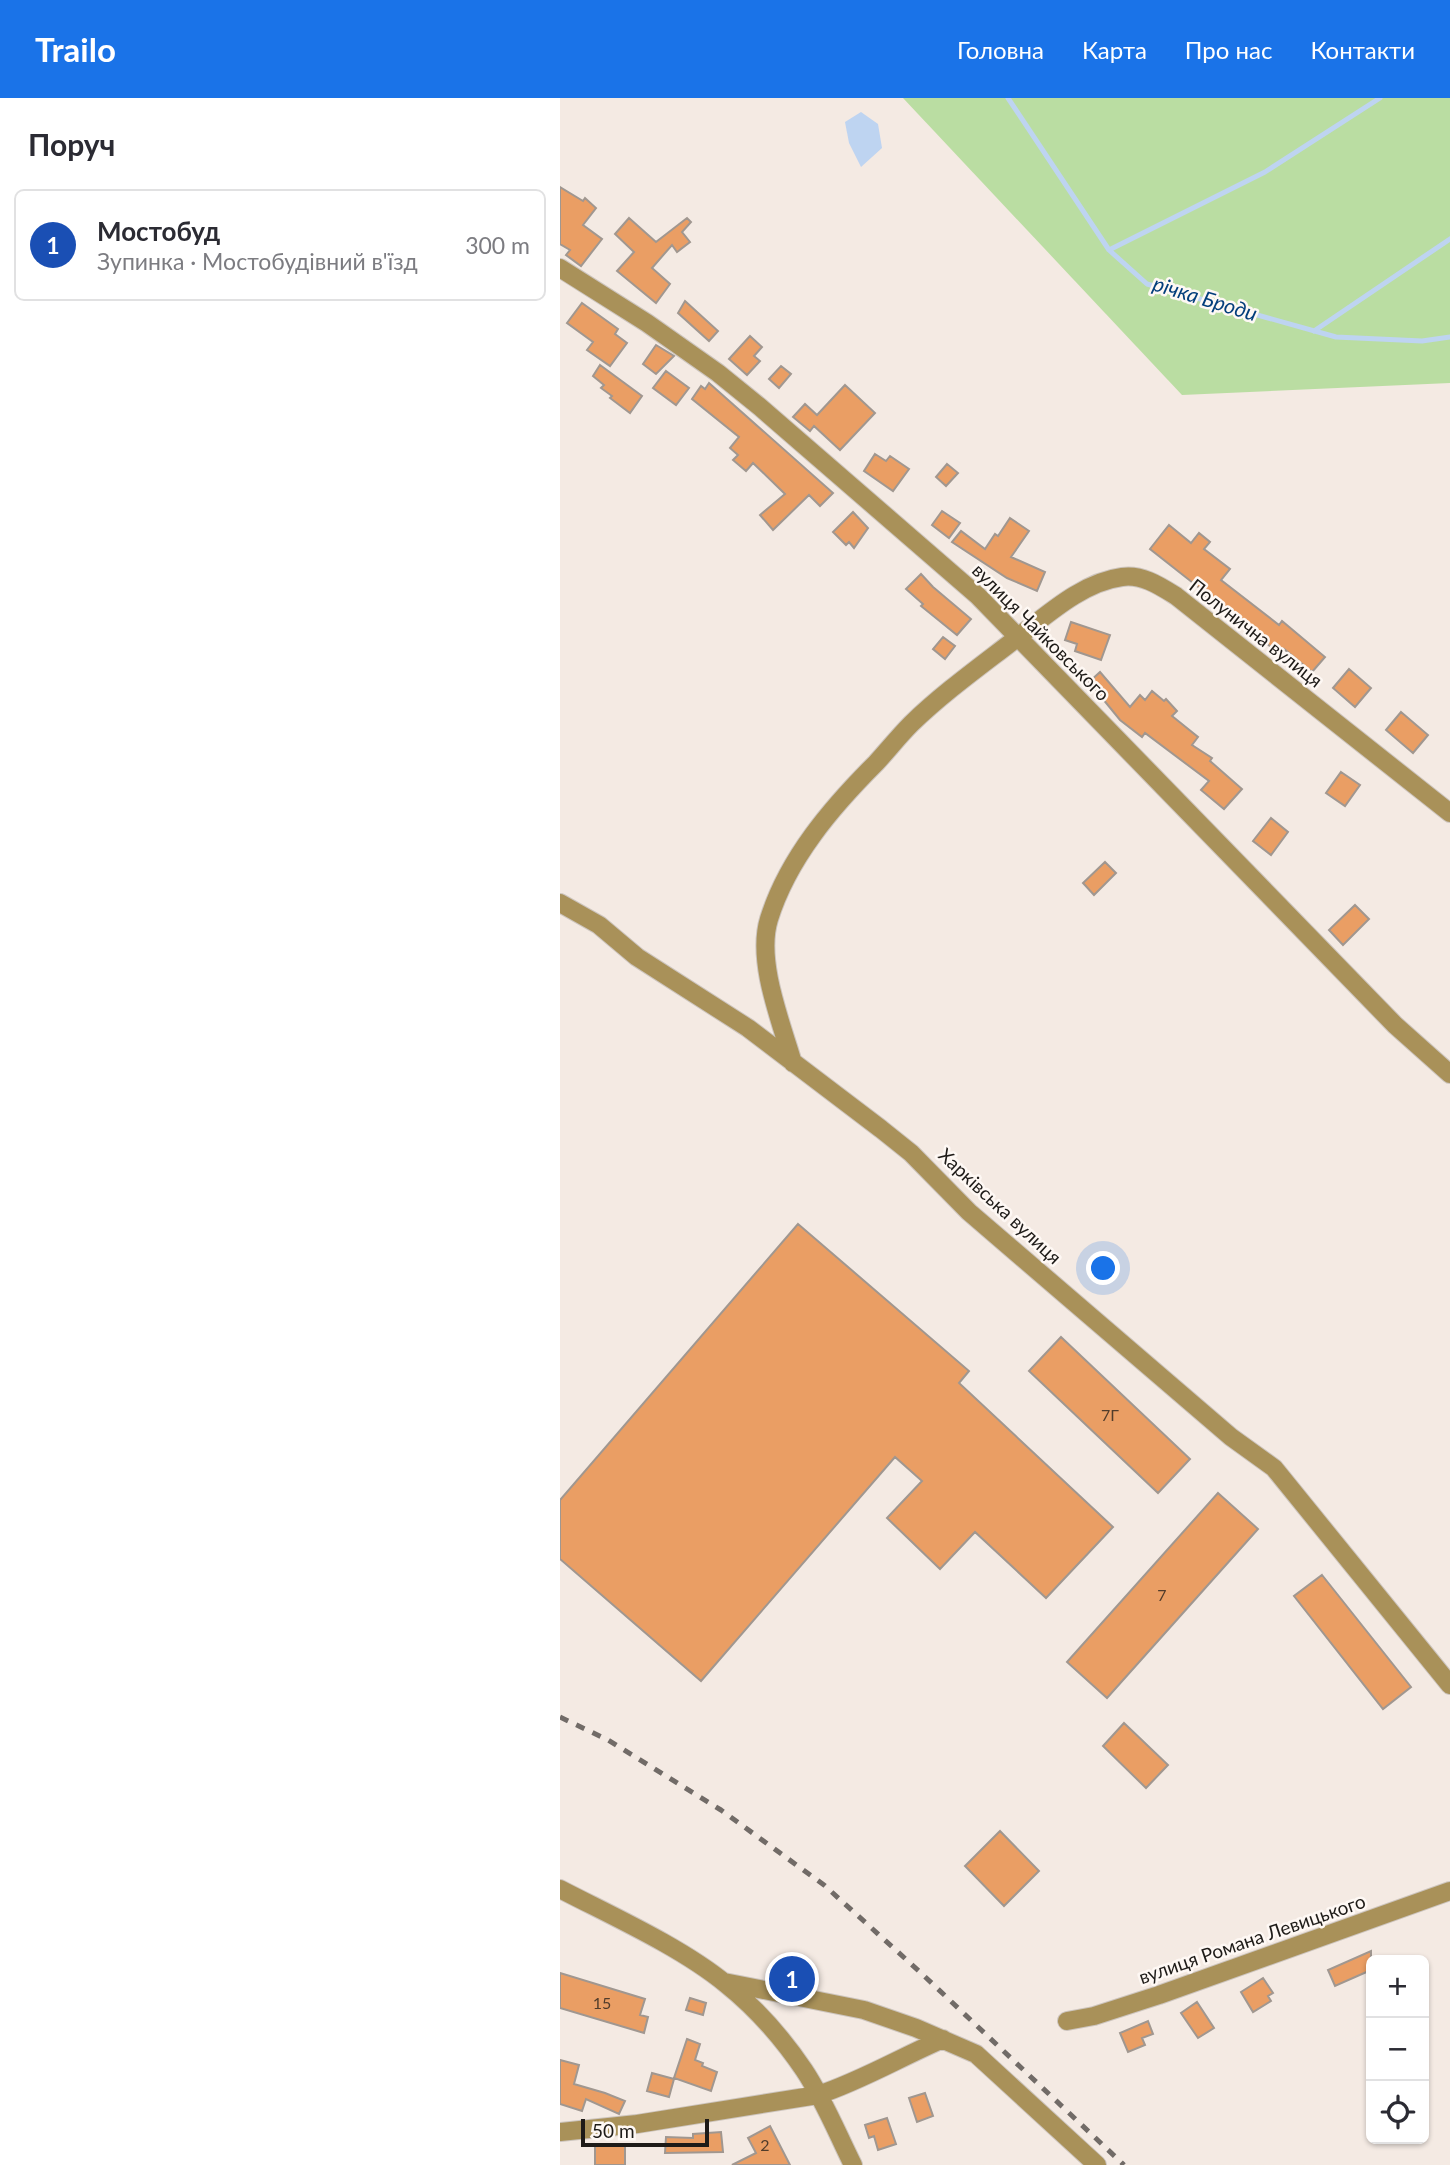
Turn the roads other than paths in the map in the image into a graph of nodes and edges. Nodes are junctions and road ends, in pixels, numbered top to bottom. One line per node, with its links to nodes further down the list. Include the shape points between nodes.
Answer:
1 (560, 268): 2 (street, вулиця Чайковського, via 679,344 760,407 940,561)
2 (1019, 636): 3 (street, Полунична вулиця, via 1055,608 1098,585 1123,577 1147,580 1188,605); 5 (street, Полунична вулиця, via 912,723 833,807 790,872 769,918 766,949); 6 (street, вулиця Чайковського, via 1395,1025)
3 (1450, 813)
4 (560, 903): 5 (street, Харківська вулиця, via 599,925 637,957 748,1028)
5 (793, 1063): 7 (street, Харківська вулиця, via 911,1153 969,1212 1231,1437 1274,1468)
6 (1450, 1074)
7 (1450, 1685)
8 (560, 1889): 10 (street)
9 (1450, 1891): 11 (street, вулиця Романа Левицького, via 1184,1986)
10 (724, 1982): 12 (street, via 864,2010); 13 (street, via 760,2015)
11 (1067, 2021)
12 (943, 2039): 13 (street); 16 (street, via 976,2054)
13 (818, 2095): 14 (street); 15 (street)
14 (560, 2132)
15 (853, 2165)
16 (1097, 2165)

